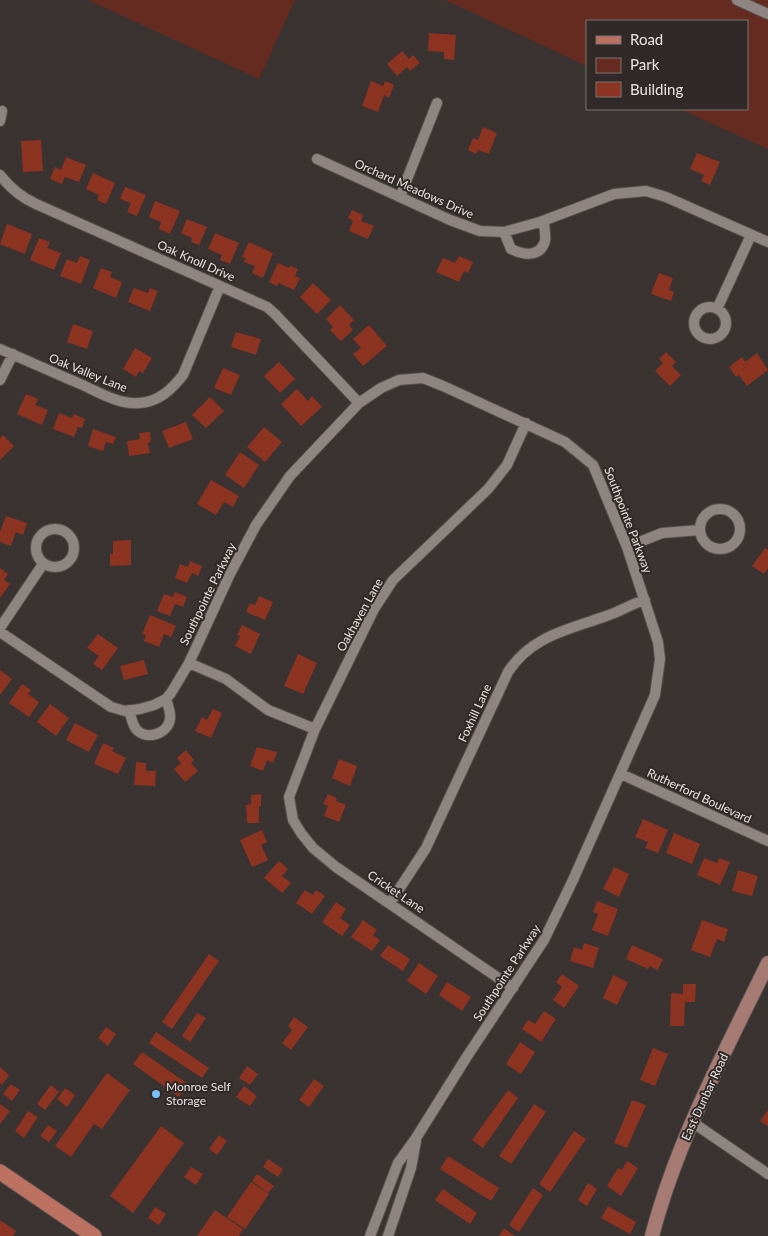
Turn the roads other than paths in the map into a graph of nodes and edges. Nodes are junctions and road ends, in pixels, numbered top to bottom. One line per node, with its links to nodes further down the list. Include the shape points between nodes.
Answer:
1 (737, 0): 2 (street)
2 (768, 14)
3 (437, 103): 6 (street)
4 (317, 159): 6 (street, Orchard Meadows Drive)
5 (0, 175): 11 (street, Oak Knoll Drive, via 22,197)
6 (400, 196): 8 (street, Orchard Meadows Drive, via 480,231)
7 (544, 220): 8 (street, Orchard Meadows Drive); 8 (street, via 545,240 542,249 533,254 521,254 511,249); 9 (street, Orchard Meadows Drive, via 614,194 646,191)
8 (504, 232)
9 (751, 235): 10 (street, Orchard Meadows Drive); 12 (street)
10 (768, 242)
11 (220, 286): 14 (street, Oak Valley Lane, via 183,375 175,386 153,400 140,403 116,400); 16 (street, Oak Knoll Drive, via 274,312)
12 (717, 309)
13 (0, 349): 14 (street, Oak Valley Lane)
14 (13, 354): 15 (street)
15 (0, 380)
16 (359, 403): 17 (street, Southpointe Parkway, via 399,380 423,378); 24 (street, Southpointe Parkway, via 290,476 256,524)
17 (526, 423): 19 (street, Southpointe Parkway, via 565,442 593,464); 27 (street, Oakhaven Lane, via 506,465 488,489 393,580 374,609)
18 (700, 530): 19 (street, via 662,533)
19 (627, 547): 21 (street, Southpointe Parkway)
20 (43, 564): 22 (street)
21 (645, 600): 28 (street, Southpointe Parkway, via 658,642 658,678 655,695); 31 (street, Foxhill Lane, via 548,638 526,650 514,663 426,848)
22 (0, 628)
23 (0, 632): 26 (street, via 111,707)
24 (189, 663): 25 (street, Southpointe Parkway); 27 (street, via 226,679 268,710)
25 (166, 699): 26 (street); 26 (street, via 170,721 157,735 139,732)
26 (129, 710)
27 (315, 729): 29 (street, Oakhaven Lane)
28 (621, 774): 30 (street, Rutherford Boulevard); 33 (street, Southpointe Parkway, via 544,940)
29 (289, 797): 31 (street, Cricket Lane, via 293,820 313,848)
30 (768, 841)
31 (390, 903): 33 (street, Cricket Lane)
32 (768, 963): 34 (street, East Dunbar Road)
33 (513, 988): 35 (street, Southpointe Parkway)
34 (692, 1122): 37 (street); 41 (street, East Dunbar Road)
35 (416, 1138): 39 (street, Southpointe Parkway, via 398,1163); 40 (street, Southpointe Parkway, via 412,1168)
36 (0, 1172): 38 (main road)
37 (768, 1174)
38 (94, 1236)
39 (370, 1236)
40 (388, 1236)
41 (652, 1236)

